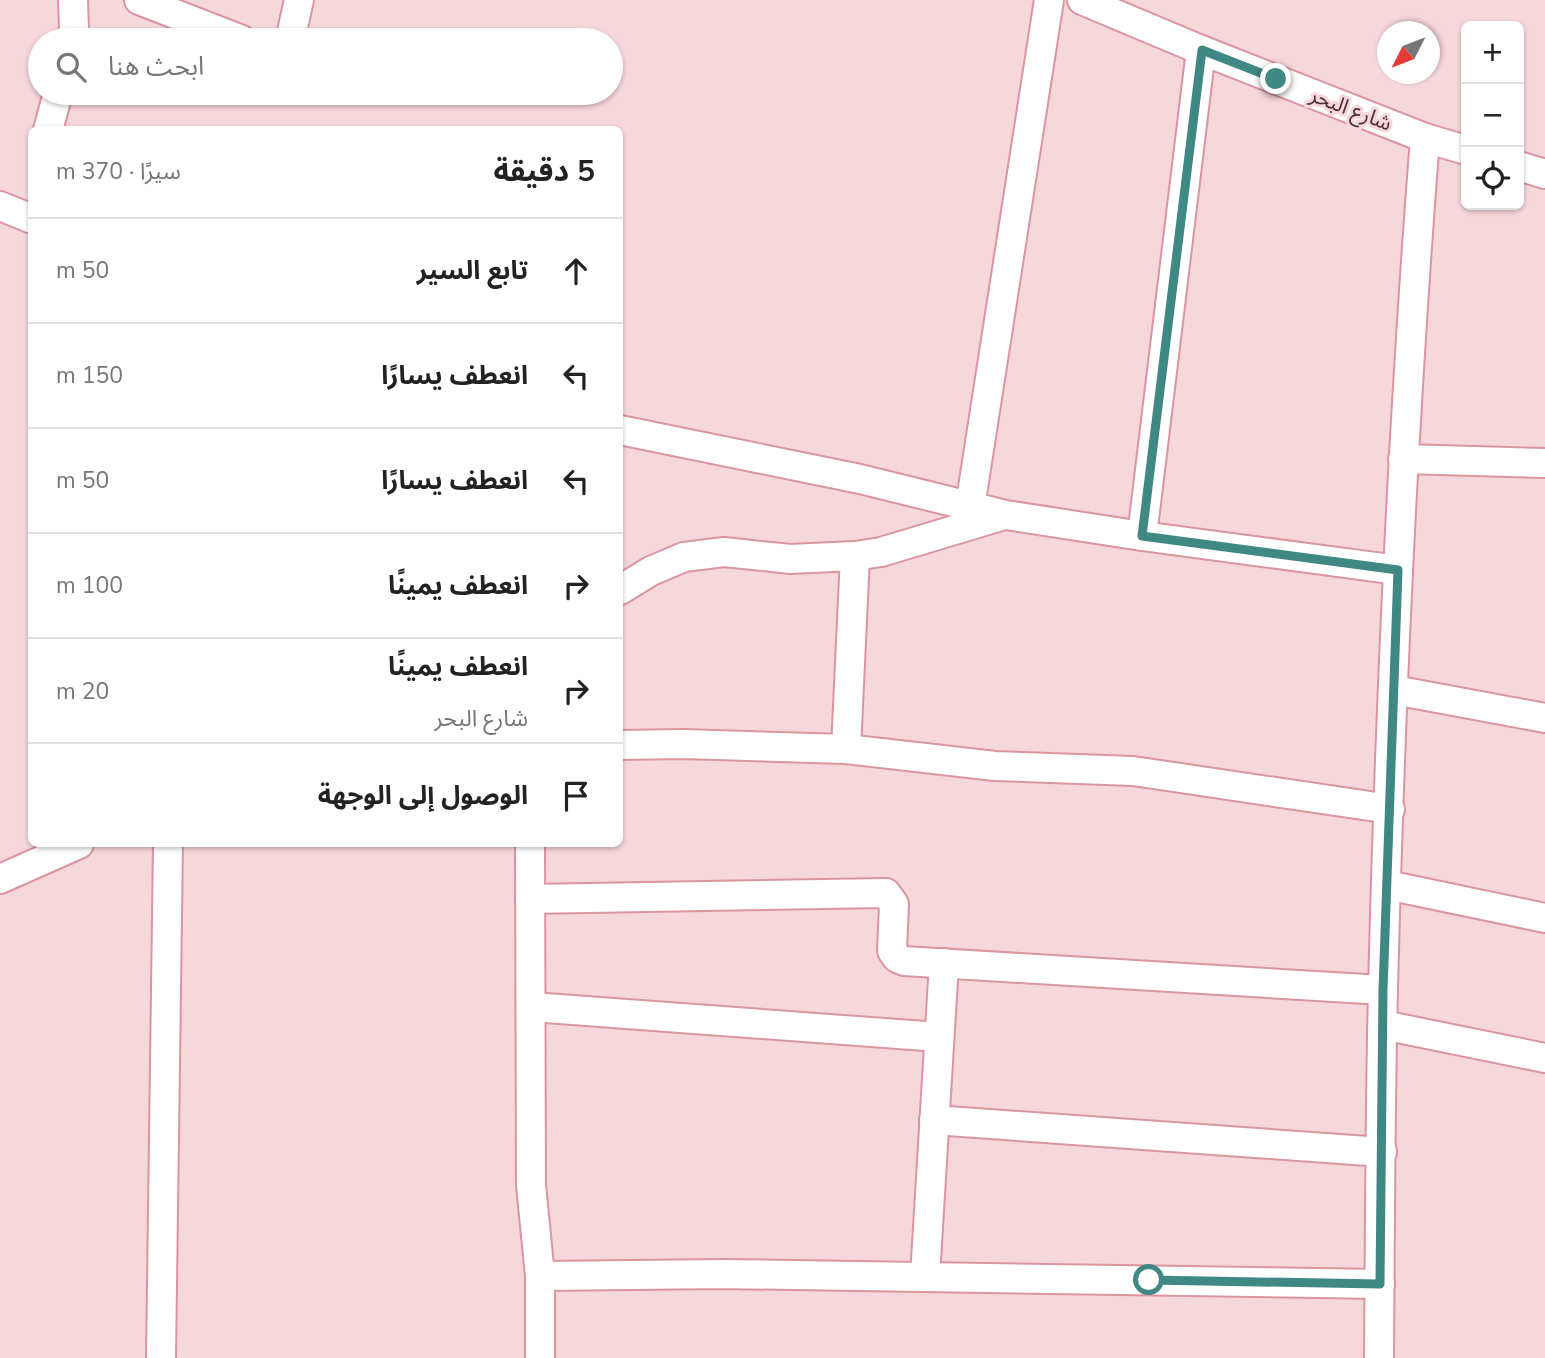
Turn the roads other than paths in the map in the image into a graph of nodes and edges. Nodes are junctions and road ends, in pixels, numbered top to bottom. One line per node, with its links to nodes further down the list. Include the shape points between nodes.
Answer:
1 (74, 0): 6 (street)
2 (139, 0): 7 (street)
3 (299, 0): 8 (street)
4 (1049, 0): 21 (street)
5 (1082, 0): 9 (street, شارع البحر)
6 (74, 28)
7 (211, 28)
8 (292, 28)
9 (1202, 50): 12 (street, شارع البحر); 23 (street)
10 (55, 105): 11 (street)
11 (49, 126)
12 (1425, 138): 13 (street, شارع البحر); 19 (street)
13 (1461, 149)
14 (1524, 168): 15 (street)
15 (1545, 174)
16 (0, 206): 17 (street)
17 (28, 210)
18 (623, 431): 21 (street, via 860,479)
19 (1403, 459): 20 (street); 25 (street)
20 (1545, 463)
21 (970, 507): 22 (street)
22 (1006, 515): 23 (street); 24 (street)
23 (1142, 536): 25 (street)
24 (855, 556): 26 (street, via 790,559 724,551 684,557); 30 (street)
25 (1398, 570): 27 (street)
26 (623, 588)
27 (1394, 690): 28 (street); 31 (street)
28 (1545, 719)
29 (623, 745): 30 (street)
30 (846, 749): 31 (street, via 995,766 1133,771)
31 (1390, 808): 36 (street)
32 (72, 847): 35 (street)
33 (168, 847): 50 (street)
34 (530, 847): 37 (street)
35 (0, 880)
36 (1387, 886): 38 (street); 40 (street)
37 (530, 899): 39 (street, via 886,893 894,904 892,951 897,958); 41 (street)
38 (1545, 918)
39 (944, 963): 40 (street); 43 (street)
40 (1383, 990): 42 (street)
41 (532, 1007): 43 (street); 47 (street, via 531,1185)
42 (1383, 1025): 44 (street); 46 (street)
43 (939, 1037): 45 (street)
44 (1545, 1058)
45 (933, 1120): 46 (street); 48 (street)
46 (1381, 1152): 49 (street)
47 (540, 1276): 48 (street); 51 (street)
48 (925, 1277): 49 (street)
49 (1380, 1284): 52 (street)
50 (161, 1358)
51 (540, 1358)
52 (1379, 1358)

